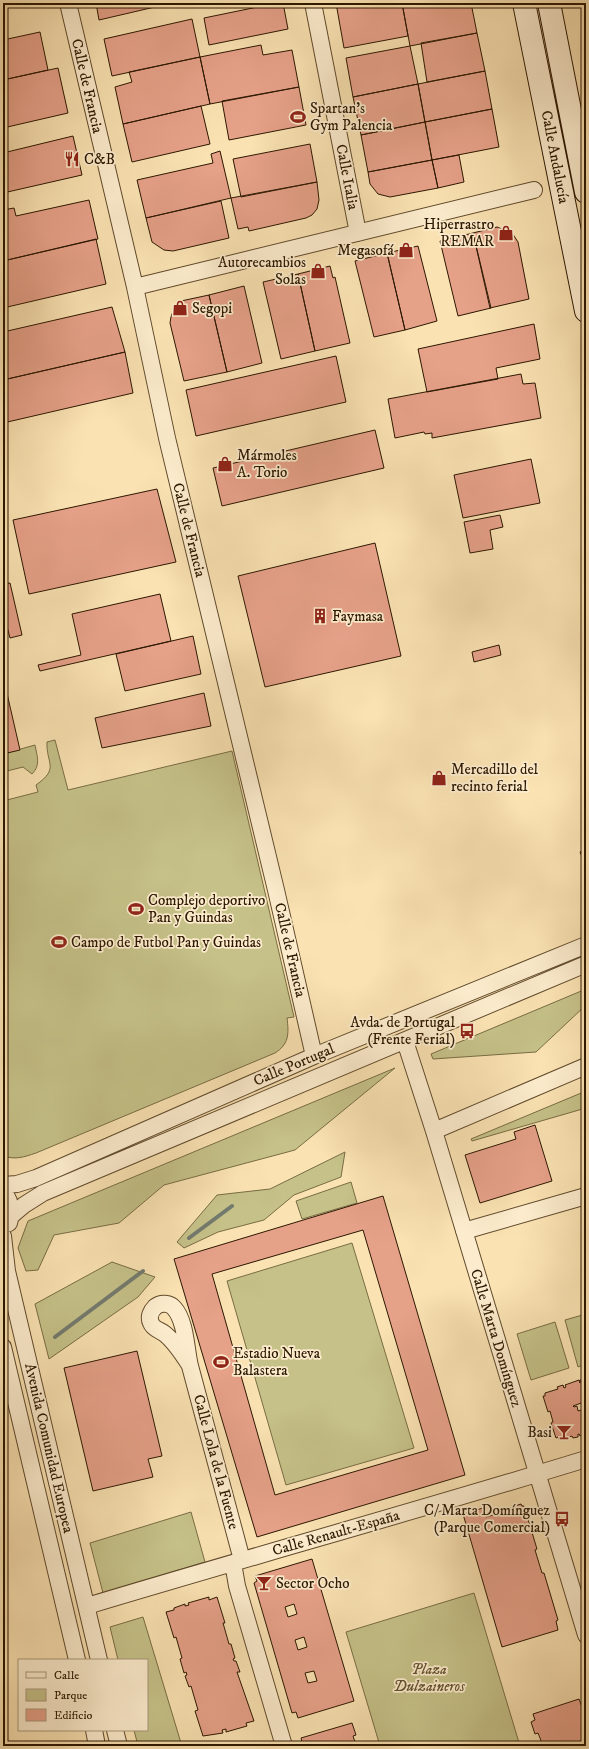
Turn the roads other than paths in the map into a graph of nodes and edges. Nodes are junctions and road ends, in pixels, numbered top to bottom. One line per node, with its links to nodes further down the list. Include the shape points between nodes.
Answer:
1 (68, 3): 8 (street, Calle de Francia)
2 (313, 3): 7 (street, Calle Italia)
3 (524, 3): 9 (main road, Calle Andalucía)
4 (549, 3): 6 (main road, Calle Andalucía)
5 (534, 190): 7 (street)
6 (586, 192)
7 (358, 233): 8 (street)
8 (135, 287): 13 (street, Calle de Francia, via 167,438)
9 (586, 311)
10 (586, 945): 13 (street, Calle Portugal)
11 (586, 964): 12 (street, Calle Portugal)
12 (405, 1041): 15 (street, Calle Marta Domínguez); 19 (street, Calle Portugal, via 43,1193)
13 (314, 1056): 16 (street, Calle Portugal, via 36,1178)
14 (586, 1066): 15 (street)
15 (434, 1131): 20 (street, Calle Marta Domínguez)
16 (3, 1185)
17 (3, 1191): 19 (street, via 11,1207)
18 (586, 1196): 20 (street)
19 (11, 1216): 21 (street)
20 (464, 1231): 26 (street, Calle Marta Domínguez)
21 (3, 1232)
22 (3, 1236): 28 (street, Avenida Comunidad Europea, via 7,1271)
23 (3, 1347): 30 (street, Avenida Comunidad Europea)
24 (190, 1364): 27 (street, Calle Lola de la Fuente)
25 (586, 1459): 26 (street, Calle Renault-España)
26 (537, 1474): 27 (street, Calle Renault-España); 29 (street, Calle Marta Domínguez)
27 (237, 1561): 28 (street, Calle Renault-España); 36 (street, Calle Lola de la Fuente, via 237,1586)
28 (87, 1606): 31 (street, Avenida Comunidad Europea)
29 (586, 1635)
30 (77, 1659)
31 (99, 1659)
32 (94, 1731): 34 (street)
33 (115, 1731): 35 (street)
34 (98, 1746)
35 (119, 1746)
36 (284, 1746)

